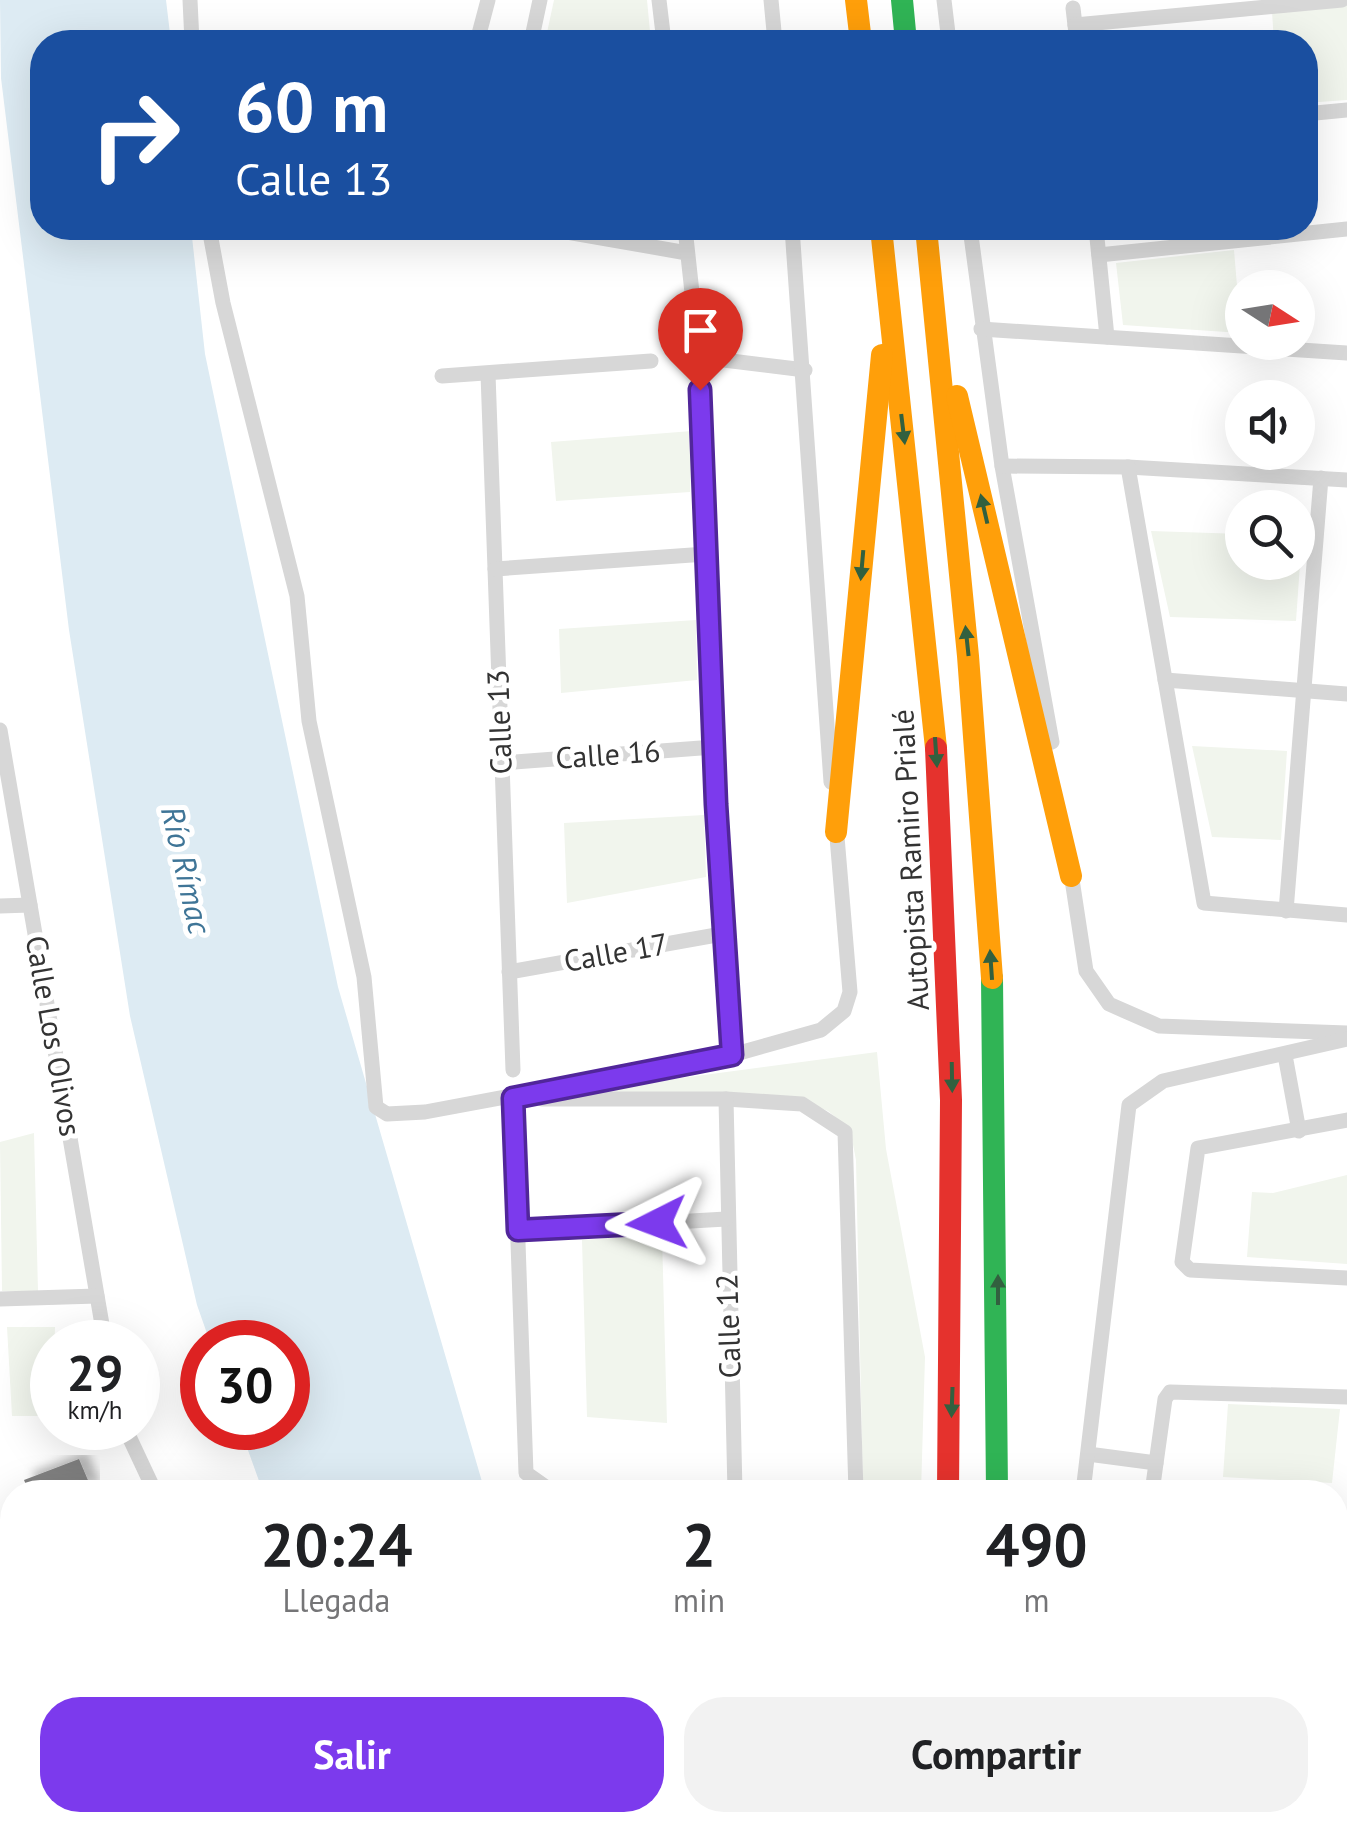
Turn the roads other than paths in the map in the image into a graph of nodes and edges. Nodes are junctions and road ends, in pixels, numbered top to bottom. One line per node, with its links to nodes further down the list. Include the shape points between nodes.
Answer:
1 (190, 0): 10 (street)
2 (488, 0): 11 (street)
3 (540, 0): 12 (street)
4 (659, 0): 13 (street)
5 (771, 0): 14 (street)
6 (856, 0): 15 (highway)
7 (902, 0): 16 (highway)
8 (944, 0): 17 (street)
9 (1342, 0): 18 (street, via 1074,17)
10 (191, 30)
11 (480, 30)
12 (534, 30)
13 (663, 30)
14 (774, 30)
15 (859, 30)
16 (905, 30)
17 (948, 30)
18 (1075, 30)
19 (1347, 110): 20 (street)
20 (1318, 113)
21 (1347, 230): 22 (street)
22 (1318, 233)
23 (211, 240): 68 (street, via 296,596 309,721 362,960 372,1097 388,1114)
24 (613, 240): 32 (street)
25 (685, 240): 32 (street)
26 (793, 240): 40 (street)
27 (882, 240): 34 (highway, Autopista Ramiro Prialé)
28 (927, 240): 35 (highway)
29 (971, 240): 36 (street)
30 (1097, 240): 33 (street)
31 (1248, 240): 33 (street)
32 (687, 253): 40 (street, via 699,358)
33 (1099, 255): 37 (street)
34 (888, 294): 56 (highway, one-way to 56); 86 (highway, Autopista Ramiro Prialé, one-way to 86, via 918,543 945,893 954,1209)
35 (932, 294): 57 (highway, one-way to 35); 87 (highway, one-way to 35, via 996,1028)
36 (981, 329): 37 (street); 44 (street)
37 (1107, 337): 38 (street)
38 (1347, 353)
39 (651, 361): 41 (street)
40 (805, 370): 56 (street)
41 (488, 374): 42 (street); 49 (street, Calle 13)
42 (442, 376)
43 (700, 390): 48 (street)
44 (1002, 466): 45 (street); 57 (street)
45 (1128, 468): 46 (street); 50 (street)
46 (1321, 478): 47 (street); 51 (street)
47 (1347, 480)
48 (706, 554): 49 (street); 54 (street)
49 (495, 568): 55 (street, Calle 13)
50 (1165, 680): 51 (street); 60 (street, via 1204,903)
51 (1304, 691): 52 (street); 60 (street)
52 (1347, 694)
53 (0, 730): 58 (street, Calle Los Olivos)
54 (714, 747): 55 (street, Calle 16); 62 (street)
55 (502, 763): 63 (street, Calle 13)
56 (836, 832): 65 (street, via 850,992 844,1011 822,1030)
57 (1071, 876): 64 (street, via 1089,978 1109,1004 1159,1026)
58 (30, 905): 59 (street); 75 (street, Calle Los Olivos)
59 (0, 906)
60 (1286, 911): 61 (street)
61 (1347, 916)
62 (722, 934): 63 (street, Calle 17); 65 (street)
63 (509, 972): 67 (street, Calle 13)
64 (1347, 1036): 66 (street)
65 (732, 1055): 68 (street)
66 (1285, 1055): 71 (street); 80 (street, via 1162,1081 1126,1109)
67 (514, 1070)
68 (513, 1098): 69 (street); 73 (street)
69 (726, 1099): 72 (street, Calle 12); 85 (street, via 802,1104 845,1132)
70 (1347, 1120): 71 (street)
71 (1298, 1131): 74 (street, via 1196,1148 1182,1266)
72 (726, 1219): 73 (street); 84 (street, Calle 12)
73 (518, 1230): 83 (street, via 526,1473)
74 (1347, 1278)
75 (97, 1296): 76 (street); 77 (street, Calle Los Olivos)
76 (0, 1299)
77 (101, 1320)
78 (1347, 1396): 81 (street, via 1170,1392)
79 (136, 1450): 82 (street)
80 (1088, 1454): 81 (street); 88 (street)
81 (1156, 1463): 89 (street)
82 (150, 1480)
83 (536, 1480)
84 (733, 1480)
85 (856, 1480)
86 (948, 1480)
87 (997, 1480)
88 (1085, 1480)
89 (1154, 1480)

